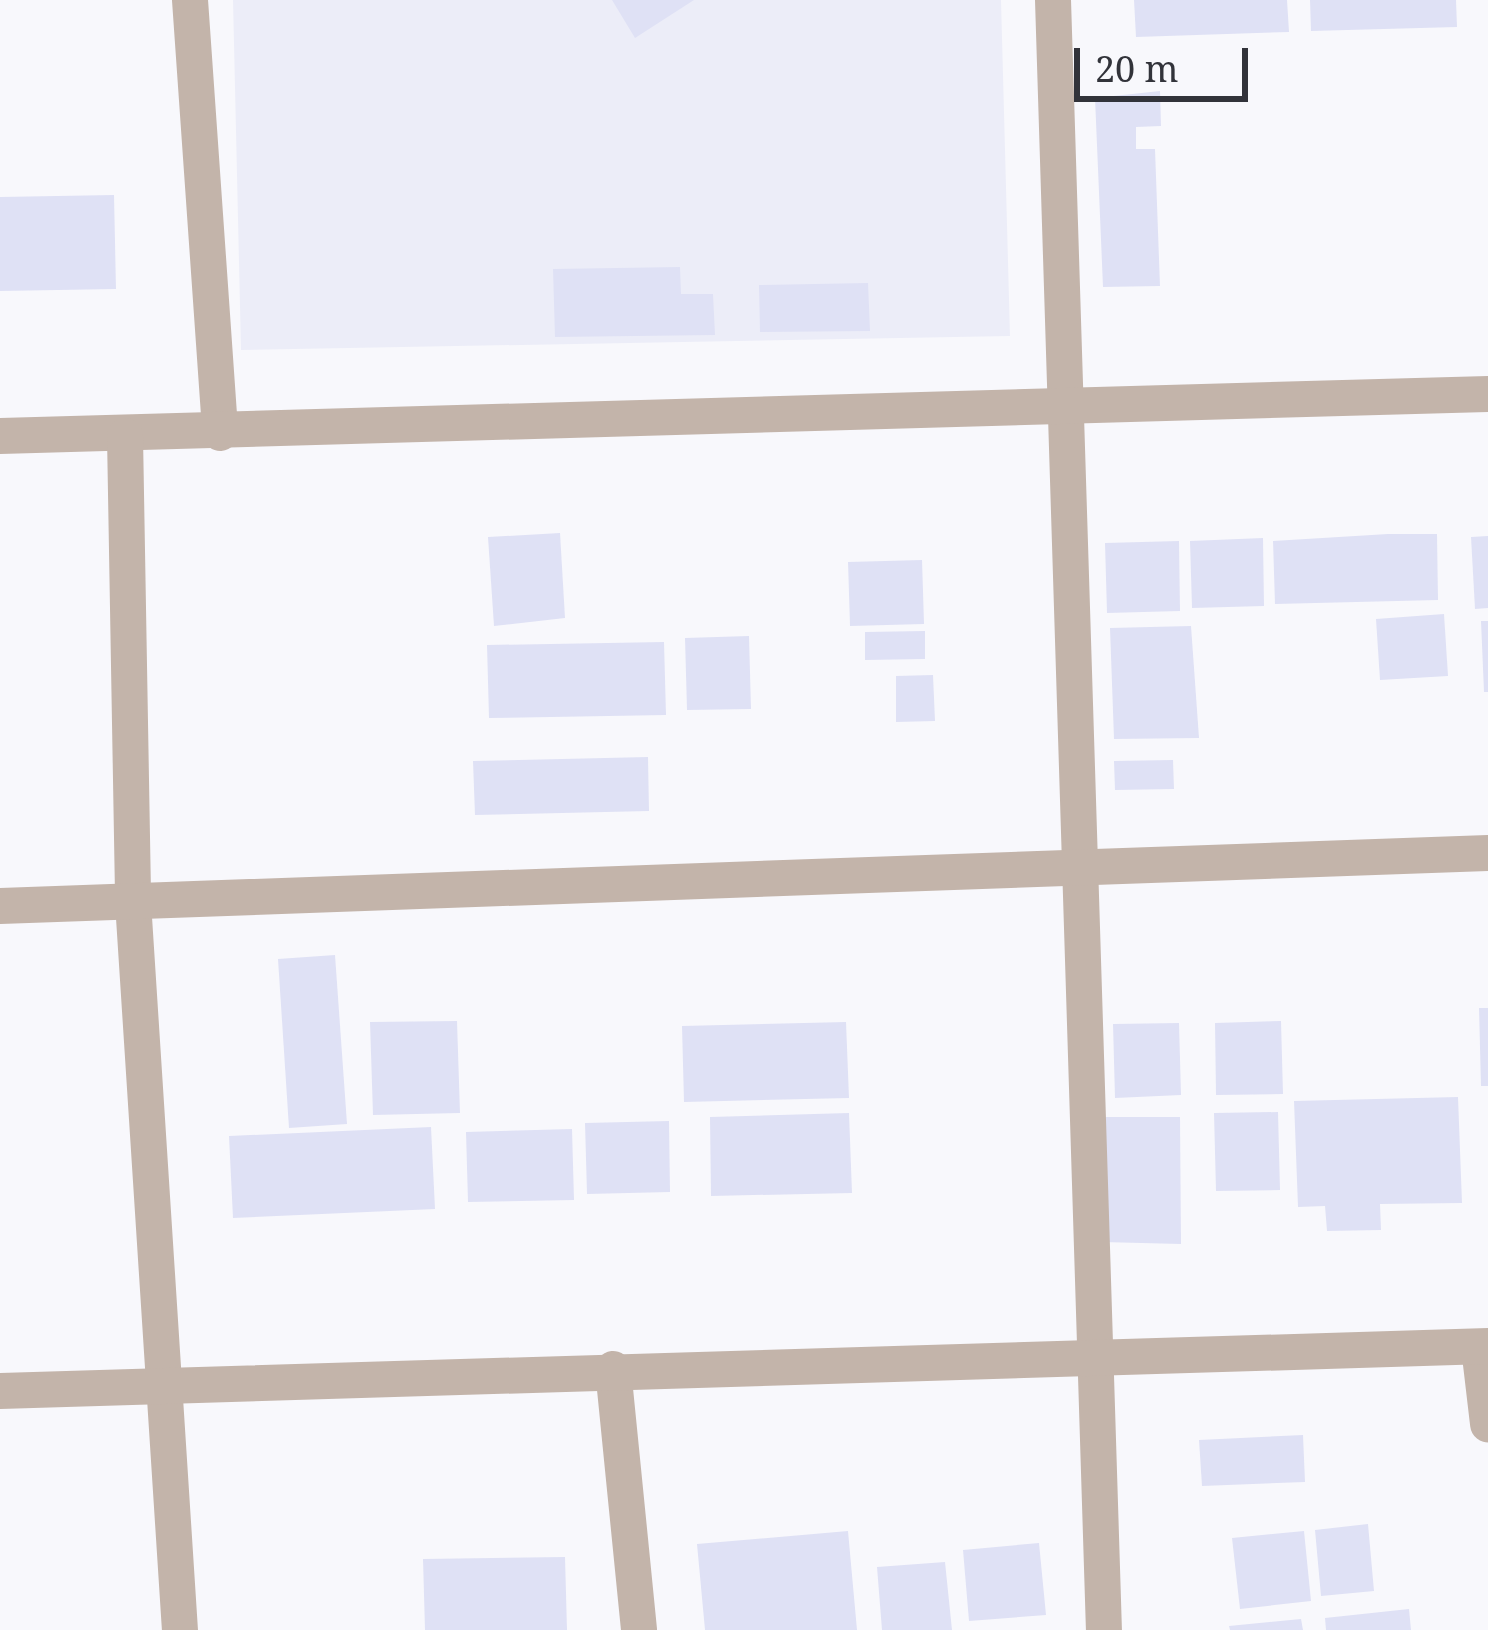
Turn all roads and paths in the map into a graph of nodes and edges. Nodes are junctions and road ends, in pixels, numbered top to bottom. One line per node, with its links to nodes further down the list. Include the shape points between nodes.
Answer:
1 (190, 0): 5 (street)
2 (1053, 0): 4 (street)
3 (1488, 394): 4 (street)
4 (1066, 406): 5 (street); 9 (street)
5 (220, 433): 7 (street)
6 (0, 436): 7 (street)
7 (124, 436): 10 (street)
8 (1488, 853): 9 (street)
9 (1080, 866): 10 (street); 13 (street)
10 (133, 902): 11 (street); 15 (street)
11 (0, 906)
12 (1483, 1347): 13 (street); 17 (street)
13 (1096, 1356): 14 (street); 20 (street)
14 (613, 1369): 15 (street); 19 (street)
15 (161, 1384): 16 (street); 18 (street)
16 (0, 1390)
17 (1488, 1424)
18 (180, 1630)
19 (640, 1630)
20 (1105, 1630)

